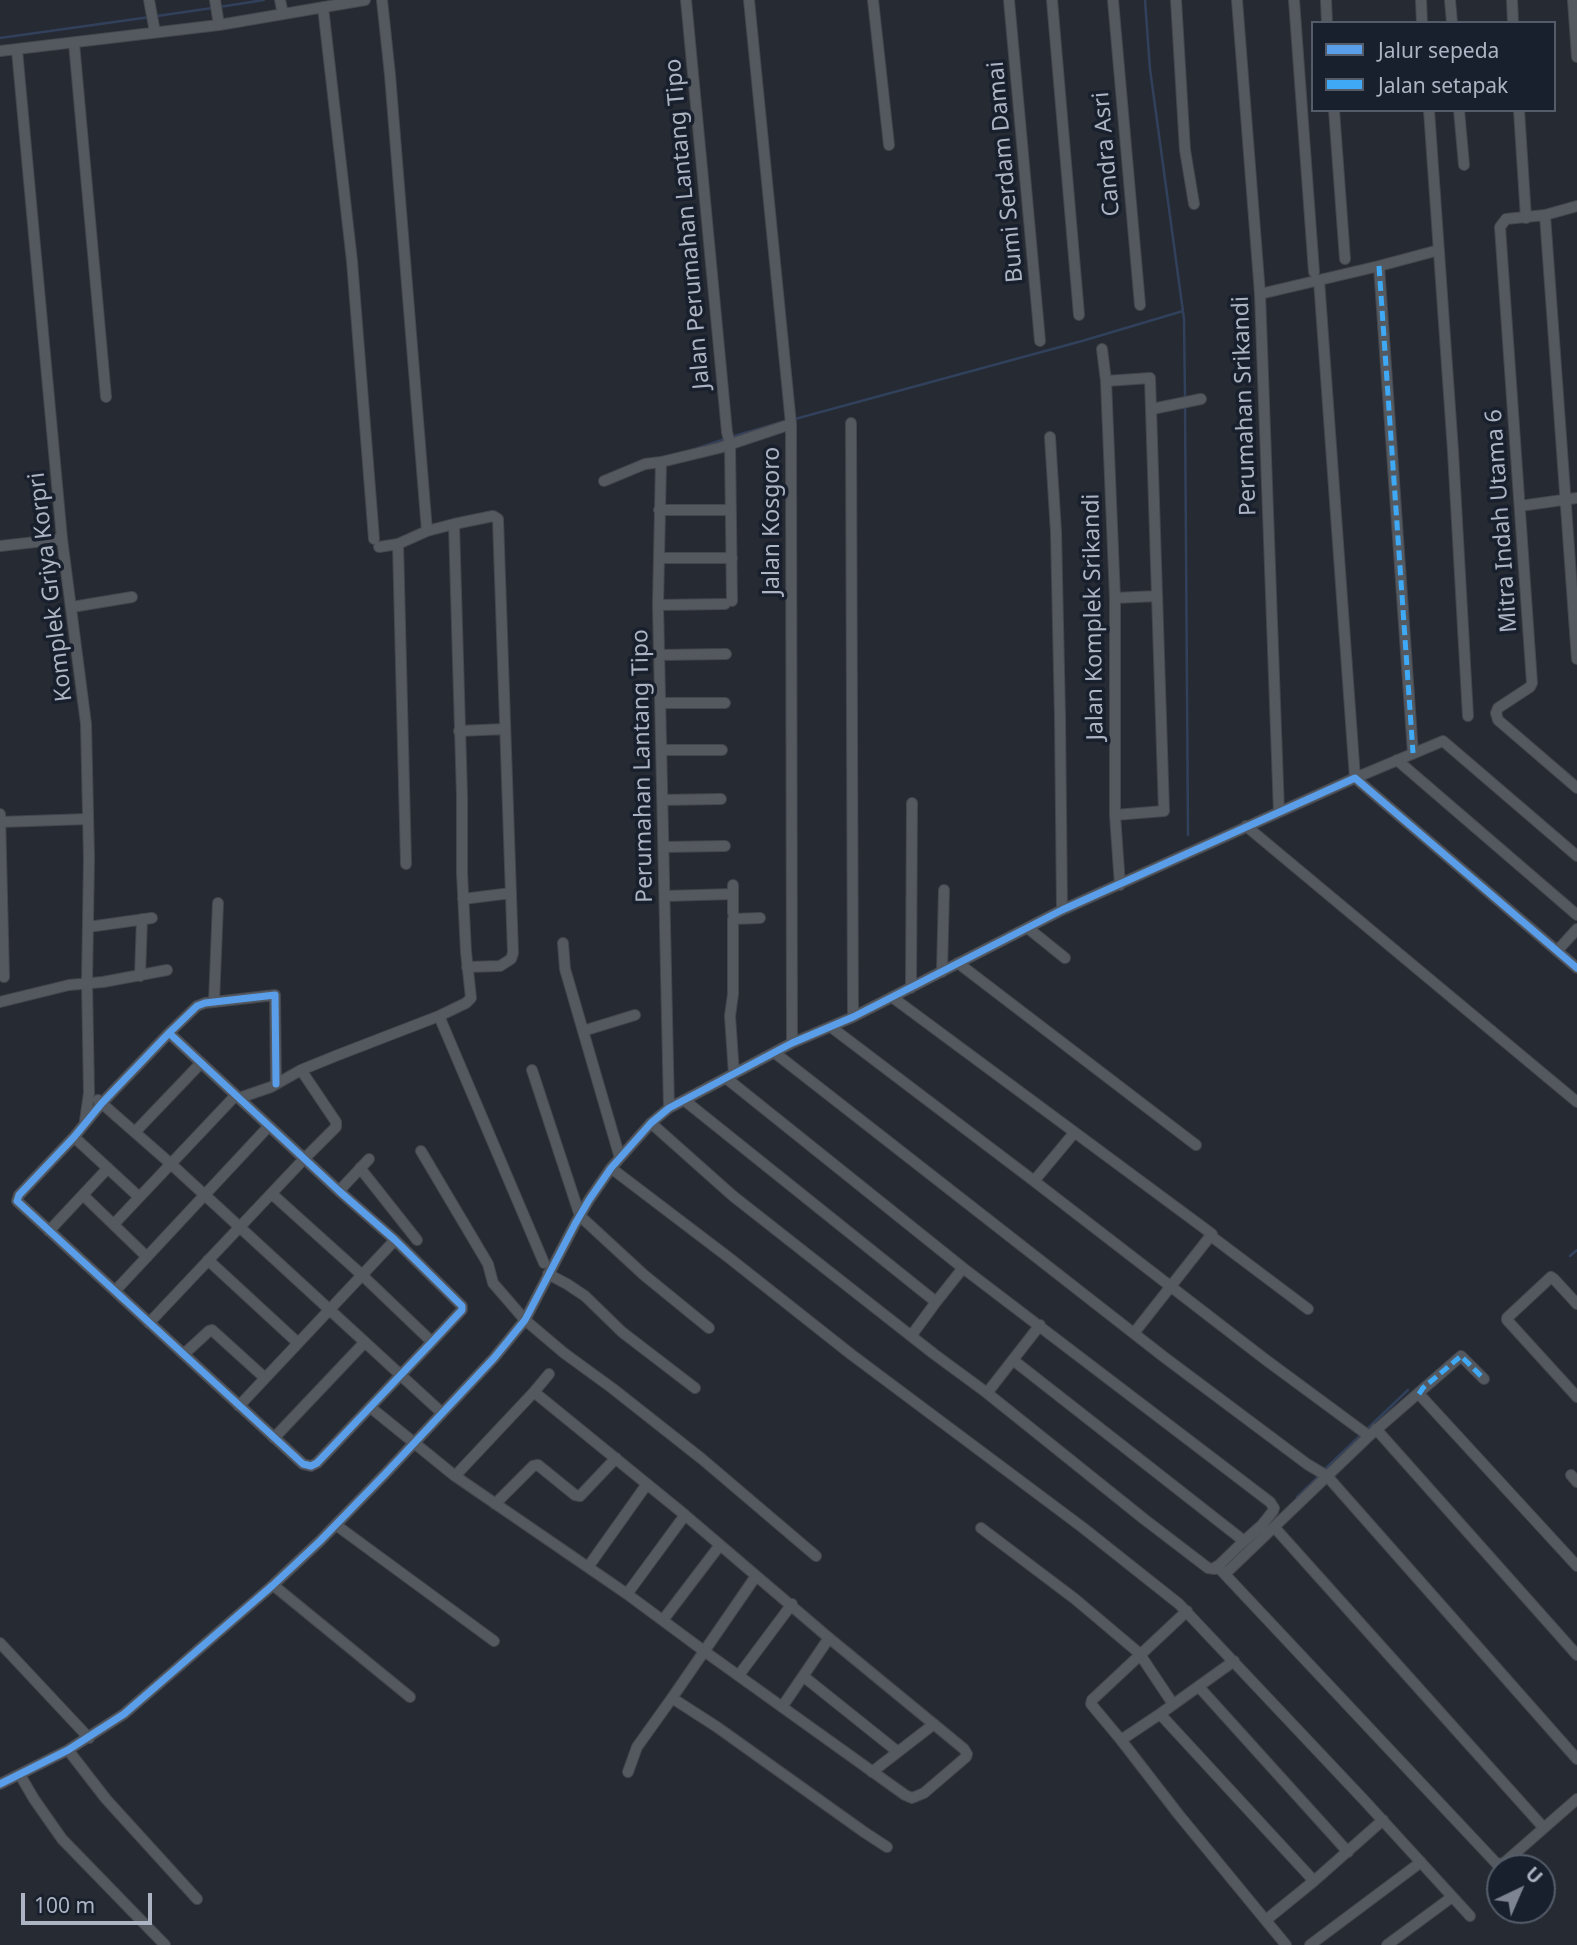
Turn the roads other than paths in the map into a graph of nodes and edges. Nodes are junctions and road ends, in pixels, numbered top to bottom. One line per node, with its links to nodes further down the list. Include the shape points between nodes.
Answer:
1 (215, 0): 25 (street)
2 (365, 0): 20 (street)
3 (382, 0): 65 (street)
4 (686, 0): 57 (street, Jalan Perumahan Lantang Tipo)
5 (749, 0): 54 (street, Jalan Kosgoro)
6 (873, 0): 35 (street)
7 (1009, 0): 48 (street, Bumi Serdam Damai)
8 (1052, 0): 47 (street)
9 (1114, 0): 46 (street, Candra Asri)
10 (1177, 0): 37 (street, via 1185,150)
11 (1237, 0): 45 (street, Perumahan Srikandi)
12 (1294, 0): 44 (street)
13 (1326, 0): 21 (street)
14 (1421, 0): 22 (street)
15 (1450, 0): 23 (street)
16 (1512, 0): 24 (street)
17 (1573, 0): 30 (street)
18 (150, 4): 26 (street)
19 (282, 6): 20 (street); 25 (street)
20 (323, 7): 67 (street, via 377,543)
21 (1327, 21)
22 (1422, 21)
23 (1452, 21)
24 (1513, 21)
25 (218, 22): 26 (street)
26 (155, 28): 27 (street)
27 (74, 43): 28 (street); 51 (street)
28 (17, 50): 29 (street); 66 (street, Komplek Griya Korpri)
29 (0, 51)
30 (1577, 57)
31 (1334, 112): 42 (street)
32 (1429, 112): 41 (street)
33 (1459, 112): 36 (street)
34 (1519, 112): 40 (street)
35 (889, 145)
36 (1464, 165)
37 (1194, 204)
38 (1577, 206): 39 (street, Mitra Indah Utama 6)
39 (1545, 215): 40 (street, Mitra Indah Utama 6); 60 (street)
40 (1526, 218): 61 (street, Mitra Indah Utama 6, via 1506,219 1500,227)
41 (1439, 250): 43 (street); 81 (street)
42 (1345, 259)
43 (1379, 266): 44 (street); 86 (street)
44 (1316, 276): 45 (street); 88 (street)
45 (1260, 294): 93 (street, Perumahan Srikandi)
46 (1140, 305)
47 (1079, 315)
48 (1040, 341)
49 (1102, 349): 50 (street, Jalan Komplek Srikandi)
50 (1106, 380): 53 (street, via 1150,378); 73 (street, Jalan Komplek Srikandi)
51 (106, 397)
52 (1201, 400): 53 (street)
53 (1152, 409): 71 (street)
54 (790, 420): 57 (street); 137 (street, Jalan Kosgoro)
55 (850, 423): 133 (street)
56 (1050, 437): 109 (street, via 1056,532)
57 (730, 444): 58 (street); 63 (street, Jalan Perumahan Lantang Tipo)
58 (661, 462): 59 (street); 62 (street, Perumahan Lantang Tipo)
59 (604, 481)
60 (1571, 498): 61 (street); 78 (street)
61 (1520, 506): 89 (street, Mitra Indah Utama 6, via 1532,683 1496,713 1498,720)
62 (659, 510): 63 (street); 69 (street, Perumahan Lantang Tipo)
63 (730, 510): 70 (street, Jalan Perumahan Lantang Tipo)
64 (454, 524): 65 (street); 82 (street, via 493,516 498,519); 83 (street)
65 (427, 531): 67 (street)
66 (62, 539): 68 (street); 75 (street, Komplek Griya Korpri)
67 (398, 544): 102 (street)
68 (0, 546)
69 (659, 558): 70 (street); 74 (street, Perumahan Lantang Tipo)
70 (732, 558): 74 (street, Jalan Perumahan Lantang Tipo, via 729,602)
71 (1157, 596): 73 (street); 95 (street, via 1164,811)
72 (132, 597): 75 (street)
73 (1115, 598): 95 (street, Jalan Komplek Srikandi)
74 (658, 605): 77 (street, Perumahan Lantang Tipo)
75 (72, 607): 96 (street, Komplek Griya Korpri, via 86,724)
76 (726, 654): 77 (street)
77 (659, 655): 79 (street, Perumahan Lantang Tipo)
78 (1577, 659)
79 (661, 703): 80 (street); 84 (street, Perumahan Lantang Tipo)
80 (724, 704)
81 (1468, 716)
82 (505, 729): 83 (street); 105 (street)
83 (459, 731): 107 (street)
84 (662, 750): 85 (street); 91 (street, Perumahan Lantang Tipo)
85 (722, 750)
86 (1413, 753): 87 (street); 101 (street, via 1440,741 1446,743)
87 (1397, 760): 88 (street); 111 (street)
88 (1355, 778): 93 (street); 117 (street)
89 (1577, 788)
90 (721, 799): 91 (street)
91 (663, 800): 100 (street, Perumahan Lantang Tipo)
92 (912, 803): 127 (street)
93 (1279, 812): 98 (street)
94 (0, 814): 97 (street)
95 (1115, 814): 103 (street, Jalan Komplek Srikandi)
96 (88, 819): 97 (street); 113 (street, Komplek Griya Korpri)
97 (0, 821): 125 (street)
98 (1246, 826): 103 (street); 147 (street)
99 (725, 846): 100 (street)
100 (664, 847): 106 (street, Perumahan Lantang Tipo)
101 (1577, 856)
102 (406, 864)
103 (1120, 885): 109 (street)
104 (944, 890): 123 (street)
105 (511, 893): 107 (street); 120 (street, via 511,959 500,966)
106 (665, 896): 110 (street, via 733,890); 149 (street, Perumahan Lantang Tipo)
107 (463, 899): 120 (street)
108 (218, 903): 130 (street)
109 (1062, 910): 114 (street)
110 (733, 913)
111 (1577, 915)
112 (760, 918): 142 (street, via 733,919)
113 (88, 927): 124 (street, via 147,918); 126 (street, Komplek Griya Korpri)
114 (1029, 929): 118 (street); 119 (street)
115 (1577, 929): 117 (street)
116 (563, 943): 135 (street, via 565,969)
117 (1557, 951): 121 (street)
118 (1065, 958)
119 (958, 963): 123 (street); 156 (street)
120 (467, 967): 132 (street, via 471,998)
121 (1577, 968)
122 (167, 970): 124 (street)
123 (942, 972): 127 (street)
124 (139, 976): 126 (street)
125 (4, 977)
126 (87, 983): 129 (street); 144 (street, Komplek Griya Korpri)
127 (911, 988): 128 (street)
128 (892, 998): 133 (street); 154 (street)
129 (0, 1002)
130 (214, 1002): 136 (street, via 197,1006); 143 (street, via 275,996)
131 (635, 1015): 135 (street)
132 (439, 1016): 140 (street); 180 (street)
133 (853, 1017): 134 (street)
134 (831, 1027): 137 (street); 165 (street)
135 (583, 1031): 158 (street)
136 (169, 1033): 139 (street); 148 (street)
137 (792, 1044): 138 (street)
138 (775, 1053): 142 (street); 194 (street)
139 (201, 1063): 145 (street); 153 (street)
140 (301, 1070): 143 (street); 159 (street, via 337,1124)
141 (532, 1070): 171 (street)
142 (730, 1076): 146 (street); 181 (street)
143 (276, 1084): 145 (street)
144 (89, 1093): 148 (street); 150 (street, Komplek Griya Korpri)
145 (238, 1097): 152 (street); 161 (street)
146 (684, 1100): 149 (street); 186 (street)
147 (1577, 1102)
148 (102, 1103): 150 (street); 153 (street)
149 (669, 1108): 151 (street)
150 (85, 1121): 155 (street)
151 (651, 1123): 158 (street); 195 (street, via 733,1196)
152 (269, 1126): 159 (street); 169 (street)
153 (135, 1132): 161 (street)
154 (1074, 1133): 165 (street); 175 (street)
155 (74, 1137): 162 (street); 174 (street, via 17,1198)
156 (1196, 1145)
157 (421, 1151): 190 (street, via 488,1264 493,1283)
158 (620, 1158): 164 (street)
159 (304, 1159): 166 (street); 167 (street)
160 (369, 1159): 163 (street)
161 (171, 1164): 169 (street); 170 (street)
162 (108, 1168): 168 (street); 170 (street)
163 (360, 1168): 166 (street); 177 (street)
164 (611, 1168): 171 (street); 235 (street)
165 (1034, 1181): 184 (street)
166 (339, 1191): 176 (street)
167 (272, 1194): 173 (street); 182 (street)
168 (83, 1195): 172 (street); 174 (street)
169 (205, 1195): 173 (street); 178 (street)
170 (139, 1197): 172 (street)
171 (580, 1216): 183 (street); 193 (street)
172 (114, 1224): 178 (street)
173 (240, 1226): 179 (street); 189 (street)
174 (50, 1231): 185 (street)
175 (1212, 1236): 184 (street); 188 (street)
176 (395, 1240): 182 (street); 197 (street, via 462,1306)
177 (417, 1240)
178 (147, 1257): 185 (street)
179 (208, 1260): 191 (street); 198 (street)
180 (544, 1263)
181 (963, 1268): 186 (street); 192 (street)
182 (362, 1275): 189 (street); 197 (street)
183 (548, 1275): 190 (street); 205 (street, via 585,1296 622,1332)
184 (1172, 1286): 194 (street); 213 (street)
185 (115, 1291): 191 (street)
186 (936, 1302): 195 (street)
187 (1577, 1304): 209 (street, via 1551,1278 1507,1318)
188 (1308, 1309)
189 (330, 1310): 196 (street); 198 (street)
190 (525, 1320): 212 (street); 227 (street, via 702,1459)
191 (149, 1324): 199 (street)
192 (1040, 1325): 200 (street); 225 (street, via 1273,1505 1268,1518)
193 (709, 1328)
194 (1134, 1333): 217 (street)
195 (911, 1336): 207 (street)
196 (365, 1342): 202 (street); 214 (street)
197 (432, 1342): 202 (street)
198 (298, 1343): 203 (street)
199 (184, 1354): 203 (street, via 212,1330); 210 (street)
200 (1013, 1360): 207 (street); 225 (street)
201 (549, 1374): 206 (street)
202 (400, 1375): 211 (street); 212 (street)
203 (265, 1378): 210 (street)
204 (1484, 1379): 208 (street, via 1461,1356)
205 (695, 1388)
206 (534, 1392): 216 (street); 218 (street)
207 (987, 1393): 230 (street, via 1208,1568)
208 (1419, 1394): 213 (street); 228 (street)
209 (1577, 1397)
210 (239, 1406): 214 (street)
211 (370, 1407): 214 (street, via 311,1466); 215 (street)
212 (442, 1413): 215 (street)
213 (1368, 1432): 217 (street); 242 (street)
214 (274, 1438)
215 (414, 1444): 218 (street); 222 (street)
216 (615, 1458): 219 (street); 220 (street, via 580,1496 536,1465)
217 (1324, 1474): 224 (street); 257 (street)
218 (455, 1476): 220 (street)
219 (647, 1485): 221 (street); 229 (street)
220 (495, 1504): 229 (street)
221 (685, 1515): 226 (street); 233 (street)
222 (336, 1525): 232 (street); 238 (street)
223 (981, 1528): 241 (street)
224 (1275, 1528): 230 (street); 264 (street)
225 (1244, 1541): 230 (street)
226 (720, 1545): 231 (street); 236 (street)
227 (816, 1556)
228 (1577, 1566)
229 (588, 1567): 233 (street)
230 (1222, 1570): 264 (street, via 1497,1864 1504,1863)
231 (756, 1576): 234 (street); 240 (street)
232 (273, 1585): 247 (street); 253 (street, via 124,1714)
233 (627, 1594): 236 (street)
234 (792, 1604): 237 (street); 244 (street)
235 (1183, 1608): 241 (street); 243 (street)
236 (663, 1620): 240 (street)
237 (829, 1638): 245 (street); 252 (street)
238 (494, 1641)
239 (0, 1643): 253 (street)
240 (704, 1651): 244 (street); 248 (street)
241 (1138, 1652): 249 (street); 254 (street, via 1091,1702)
242 (1577, 1655)
243 (1234, 1661): 246 (street); 263 (street)
244 (739, 1675): 250 (street)
245 (803, 1676): 250 (street); 256 (street)
246 (1199, 1687): 249 (street); 266 (street)
247 (410, 1697)
248 (672, 1698): 258 (street, via 637,1747); 265 (street)
249 (1173, 1704): 251 (street)
250 (782, 1707): 259 (street)
251 (1160, 1714): 254 (street); 268 (street)
252 (934, 1724): 256 (street); 259 (street, via 967,1754 924,1793 912,1798)
253 (89, 1738): 255 (street)
254 (1121, 1740): 272 (street)
255 (68, 1750): 260 (street); 270 (street)
256 (898, 1752): 259 (street)
257 (1577, 1759)
258 (628, 1772)
259 (872, 1772)
260 (20, 1774): 261 (street); 273 (street, via 62,1839)
261 (0, 1784)
262 (1577, 1799): 264 (street)
263 (1383, 1820): 266 (street); 267 (street)
264 (1544, 1827)
265 (887, 1847)
266 (1348, 1852): 268 (street)
267 (1421, 1863): 269 (street); 275 (street)
268 (1314, 1881): 272 (street)
269 (1452, 1897): 271 (street); 276 (street)
270 (197, 1899)
271 (1470, 1916)
272 (1266, 1920): 274 (street)
273 (165, 1945)
274 (1286, 1945)
275 (1311, 1945)
276 (1388, 1945)

